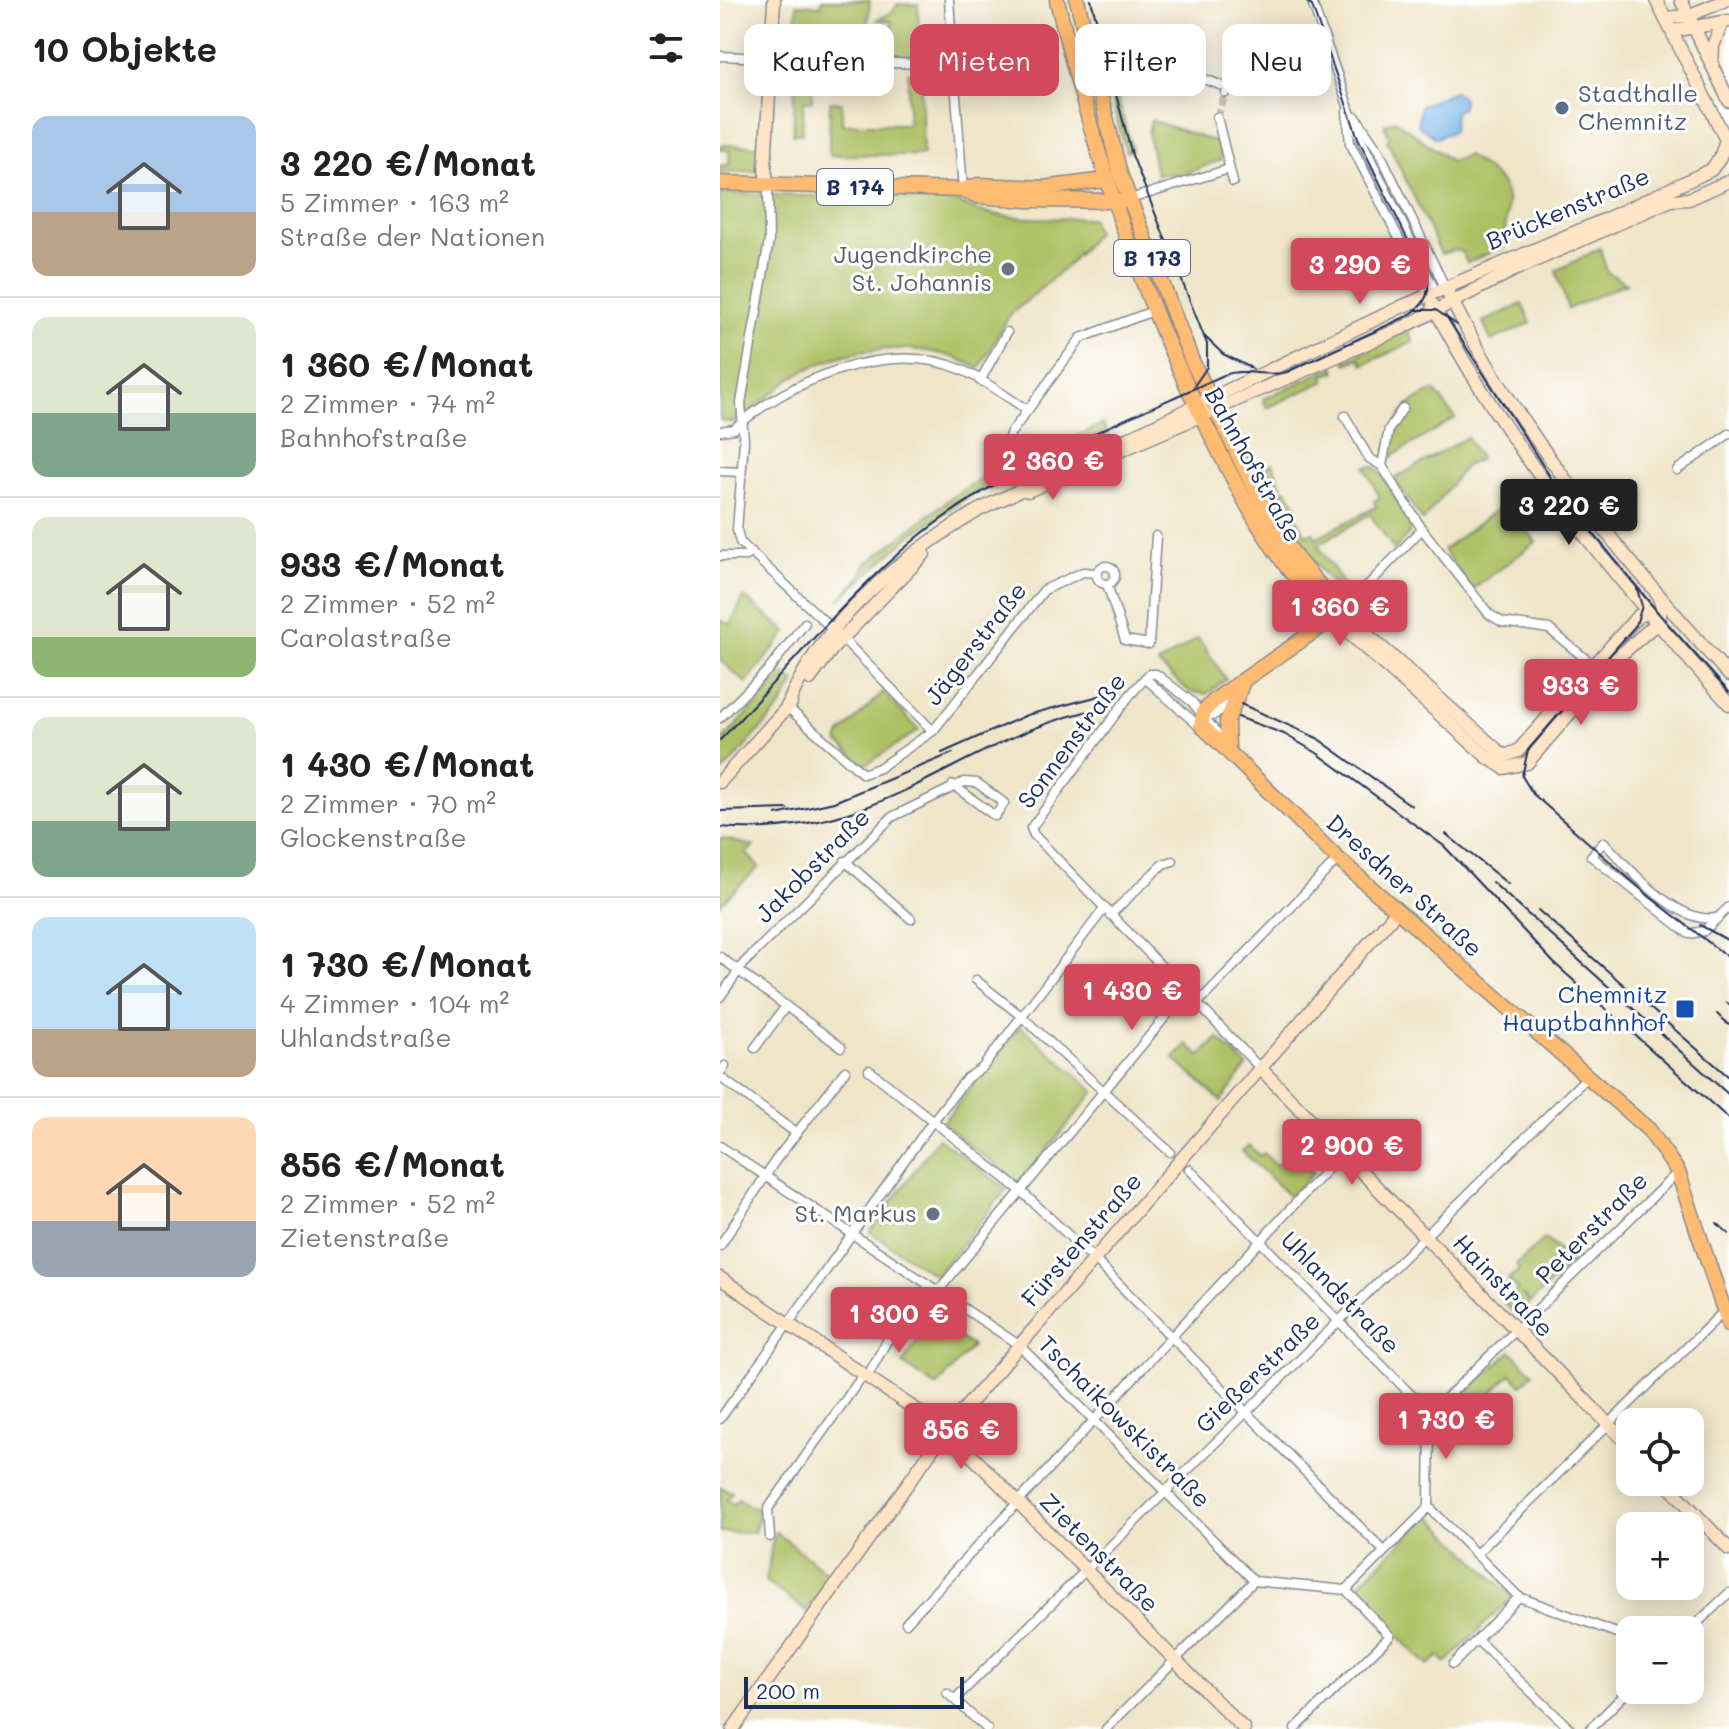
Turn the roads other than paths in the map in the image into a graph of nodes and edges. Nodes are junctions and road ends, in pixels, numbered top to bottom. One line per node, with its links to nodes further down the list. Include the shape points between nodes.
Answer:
1 (774, 0): 12 (main road)
2 (949, 0): 13 (street)
3 (1057, 0): 24 (main road, Bahnhofstraße / B 173)
4 (1077, 0): 30 (main road, Bahnhofstraße / B 173)
5 (1656, 0): 9 (main road)
6 (1682, 0): 7 (main road); 10 (main road)
7 (1722, 1): 10 (main road)
8 (1312, 2): 20 (street)
9 (1665, 18): 10 (main road); 14 (main road)
10 (1690, 22): 11 (main road); 14 (main road); 17 (main road)
11 (1725, 23): 17 (main road, via 1713,46)
12 (773, 24)
13 (951, 24)
14 (1672, 31): 31 (main road, Brückenstraße, via 1726,140 1711,170)
15 (720, 56): 16 (street)
16 (744, 57)
17 (1712, 66): 21 (main road)
18 (769, 96): 28 (main road)
19 (957, 96): 29 (street)
20 (1345, 100): 31 (street, via 1379,151); 31 (street, via 1350,143)
21 (1729, 101)
22 (1217, 117): 23 (street)
23 (1229, 169): 26 (street); 30 (street)
24 (1106, 180): 29 (main road, B 174); 30 (main road, Bahnhofstraße / B 173)
25 (1729, 181): 32 (main road, Brückenstraße, via 1648,210)
26 (1233, 182)
27 (720, 183): 28 (main road, B 174)
28 (768, 185): 29 (main road, B 174); 42 (street, via 769,241)
29 (963, 190): 30 (main road, B 174, via 1000,198)
30 (1124, 197): 34 (main road, Bahnhofstraße / B 173); 37 (main road, Bahnhofstraße / B 173)
31 (1435, 289): 32 (main road); 33 (main road); 37 (main road, Brückenstraße)
32 (1452, 300): 33 (main road, Brückenstraße); 56 (main road, via 1537,441)
33 (1436, 309): 37 (main road, Brückenstraße, via 1404,327); 58 (main road, via 1538,475)
34 (1153, 311): 39 (street, via 1081,338); 40 (main road, Bahnhofstraße / B 173)
35 (1007, 332): 36 (street)
36 (980, 381): 39 (street); 42 (street, via 940,363 874,360 827,372)
37 (1213, 404): 40 (main road, Brückenstraße); 59 (main road, Bahnhofstraße / B 173, via 1279,533)
38 (1403, 408): 45 (street, via 1389,429)
39 (1028, 410): 49 (street, via 1010,434 1006,453)
40 (1198, 411): 49 (main road, Brückenstraße); 59 (main road, Bahnhofstraße / B 173, via 1260,531 1292,576)
41 (1345, 416): 45 (street, via 1369,458)
42 (742, 421): 43 (street); 48 (street)
43 (720, 431)
44 (1729, 434): 46 (street)
45 (1382, 466): 50 (street)
46 (1677, 470)
47 (720, 471): 48 (street)
48 (740, 472): 52 (street, via 737,530 740,542)
49 (1023, 490): 62 (main road, Brückenstraße, via 922,556)
50 (1422, 529): 59 (street); 63 (street, via 1489,614 1502,622 1549,629)
51 (1156, 536): 55 (street, via 1149,644 1125,640)
52 (752, 552): 53 (street); 57 (street)
53 (720, 556)
54 (1098, 573): 55 (street); 55 (street, via 1103,567 1113,570 1115,578); 73 (street, Jägerstraße, via 1083,572 1044,590)
55 (1107, 584)
56 (1656, 591): 60 (main road); 61 (main road)
57 (814, 612): 62 (street); 72 (street, via 770,668)
58 (1646, 612): 60 (main road); 63 (main road)
59 (1337, 615): 63 (main road, Bahnhofstraße, via 1504,768 1527,763); 66 (main road)
60 (1659, 618): 61 (main road); 63 (main road); 68 (main road)
61 (1684, 624): 64 (main road)
62 (838, 634): 69 (main road, Brückenstraße); 73 (street)
63 (1599, 670)
64 (1729, 674)
65 (1145, 678): 70 (street); 71 (street, via 1156,674); 77 (street, Sonnenstraße)
66 (1242, 684): 67 (main road); 71 (main road, via 1216,699)
67 (1232, 700): 71 (street, via 1218,713); 74 (main road)
68 (1729, 704)
69 (787, 707): 73 (street, Jägerstraße, via 863,774); 75 (main road, Brückenstraße)
70 (1186, 710): 71 (street); 71 (street)
71 (1201, 716): 74 (main road, Dresdner Straße)
72 (720, 718)
73 (933, 731)
74 (1228, 748): 78 (main road, Dresdner Straße)
75 (720, 782)
76 (953, 785): 76 (street, via 995,816 1004,803 977,783); 79 (street, Jakobstraße, via 892,817)
77 (1031, 828): 83 (street, Hainstraße)
78 (1338, 859): 82 (main road, Dresdner Straße); 91 (street)
79 (845, 861): 85 (street); 87 (street, Jakobstraße)
80 (1173, 861): 83 (street)
81 (1729, 907): 84 (street)
82 (1397, 911): 96 (main road, Fürstenstraße); 100 (main road, Dresdner Straße)
83 (1107, 912): 89 (street, Hainstraße); 93 (street)
84 (1716, 918): 84 (street, via 1692,917 1676,908 1604,842 1591,856 1689,934 1701,932)
85 (911, 919)
86 (720, 957): 87 (street)
87 (737, 970): 90 (street, Jakobstraße); 92 (street)
88 (976, 980): 93 (street)
89 (1186, 992): 91 (street, Hainstraße); 101 (street)
90 (720, 997)
91 (1197, 1004): 96 (street, Hainstraße)
92 (786, 1006): 94 (street); 95 (street)
93 (1021, 1016): 101 (street); 102 (street)
94 (841, 1047)
95 (755, 1048)
96 (1260, 1068): 106 (main road, Hainstraße); 115 (main road, Fürstenstraße)
97 (869, 1070): 102 (street)
98 (845, 1071): 103 (street)
99 (722, 1072): 103 (street)
100 (1588, 1076): 108 (main road, Dresdner Straße, via 1649,1130); 112 (street, Gießerstraße)
101 (1103, 1092): 105 (street); 110 (street)
102 (932, 1122): 110 (street); 111 (street)
103 (796, 1133): 109 (street)
104 (720, 1146): 109 (street, Tschaikowskistraße)
105 (1170, 1152)
106 (1343, 1152): 112 (main road, Hainstraße); 113 (street)
107 (1189, 1169): 113 (street, Uhlandstraße)
108 (1678, 1172): 118 (main road, Dresdner Straße); 122 (street, Peterstraße)
109 (765, 1176): 111 (street, Tschaikowskistraße); 114 (street)
110 (1021, 1191): 115 (street); 117 (street)
111 (851, 1233): 117 (street, Tschaikowskistraße); 121 (street)
112 (1426, 1238): 120 (street, Gießerstraße); 122 (main road, Hainstraße)
113 (1261, 1240): 120 (street, Uhlandstraße); 123 (street)
114 (720, 1246)
115 (1094, 1259): 123 (street); 124 (main road, Fürstenstraße)
116 (720, 1278): 121 (main road, Zietenstraße)
117 (938, 1291): 124 (street, Tschaikowskistraße)
118 (1727, 1318): 130 (street)
119 (899, 1319): 125 (street)
120 (1341, 1321): 126 (street, Gießerstraße); 127 (street, Uhlandstraße)
121 (787, 1323): 125 (main road, Zietenstraße); 128 (street)
122 (1516, 1331): 127 (street, Peterstraße); 130 (main road, Hainstraße)
123 (1173, 1336): 126 (street); 129 (street)
124 (1019, 1345): 129 (street, Tschaikowskistraße); 131 (main road, Fürstenstraße)
125 (865, 1376): 131 (main road, Zietenstraße); 137 (street, via 768,1509)
126 (1248, 1412): 133 (street, Gießerstraße); 139 (street)
127 (1430, 1414): 136 (street)
128 (720, 1419)
129 (1094, 1420): 133 (street, Tschaikowskistraße); 135 (street)
130 (1609, 1425): 132 (main road, Hainstraße); 140 (street)
131 (946, 1430): 135 (main road, Zietenstraße); 153 (main road, Fürstenstraße)
132 (1616, 1432)
133 (1164, 1492): 141 (street, Gießerstraße); 142 (street, Tschaikowskistraße)
134 (1678, 1496): 138 (main road)
135 (1018, 1503): 141 (main road, Zietenstraße); 147 (street)
136 (1429, 1507): 139 (street); 140 (street)
137 (770, 1537)
138 (1729, 1549)
139 (1384, 1551): 143 (street)
140 (1476, 1554): 145 (street)
141 (1083, 1569): 150 (main road, Zietenstraße); 154 (street, Gießerstraße, via 951,1695)
142 (1254, 1581): 143 (street); 150 (street)
143 (1346, 1590): 157 (street, via 1390,1636)
144 (1729, 1593): 146 (street)
145 (1519, 1597): 148 (street); 149 (street)
146 (1704, 1617)
147 (906, 1623)
148 (1616, 1633)
149 (1477, 1640): 151 (street); 158 (street)
150 (1175, 1660): 155 (street); 156 (main road, Zietenstraße)
151 (1453, 1664)
152 (1616, 1703): 159 (street)
153 (733, 1729)
154 (987, 1729)
155 (1106, 1729)
156 (1244, 1729)
157 (1295, 1729)
158 (1570, 1729)
159 (1590, 1729)

